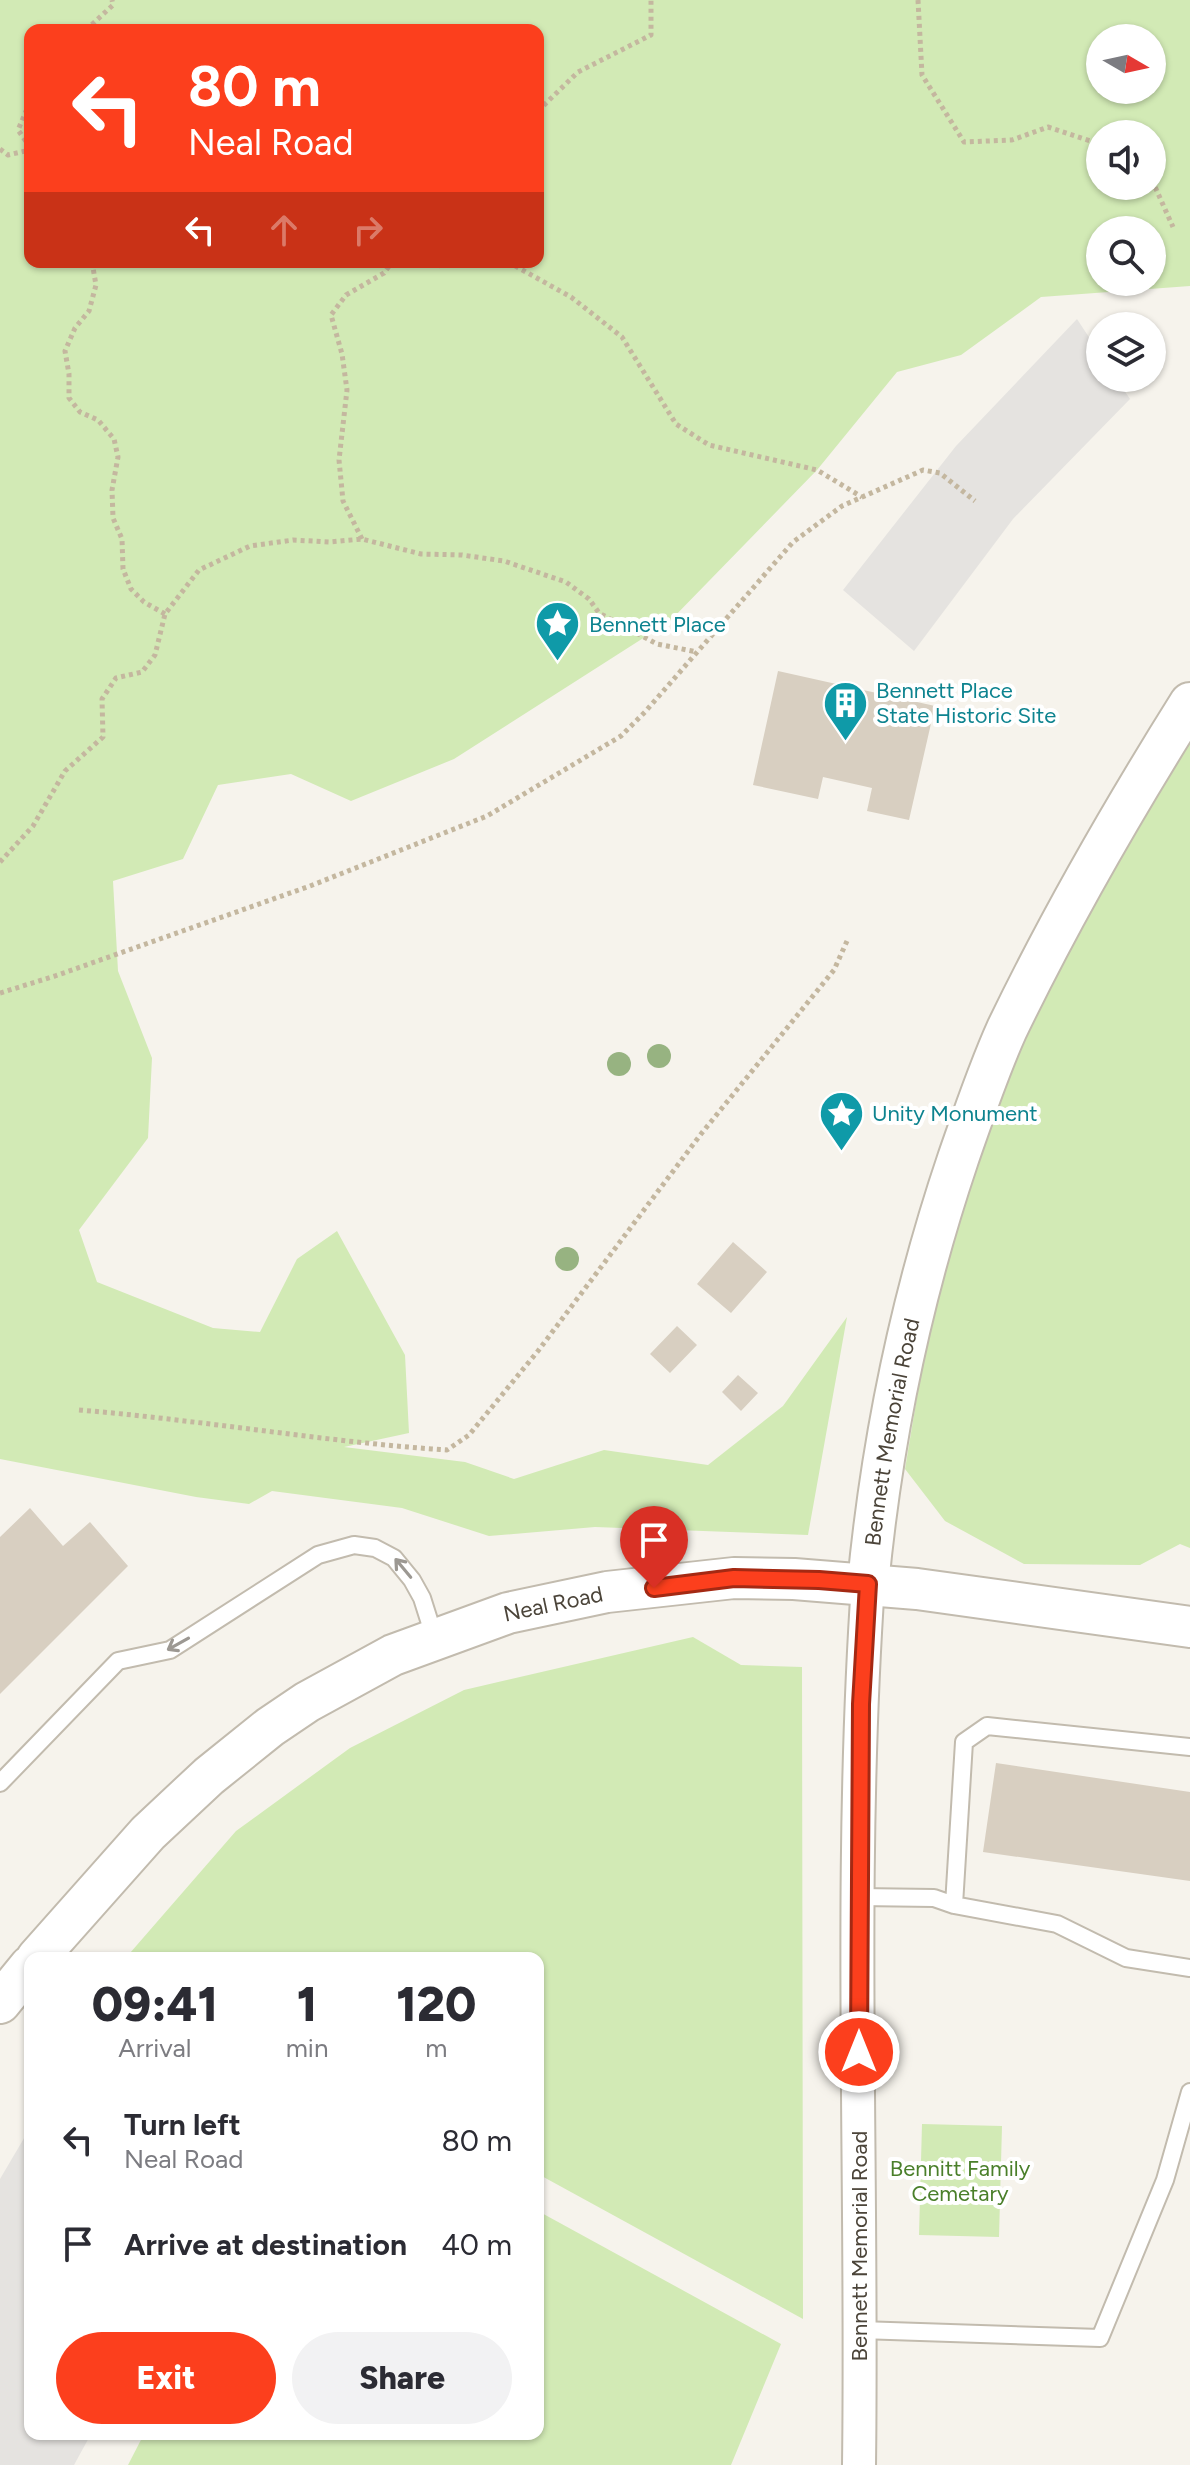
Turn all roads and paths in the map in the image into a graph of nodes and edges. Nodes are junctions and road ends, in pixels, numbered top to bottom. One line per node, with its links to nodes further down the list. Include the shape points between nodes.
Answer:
1 (112, 0): 4 (path)
2 (651, 0): 5 (path, via 651,35 578,72)
3 (918, 0): 8 (path, via 922,75 964,142 1012,140 1048,127)
4 (92, 24)
5 (544, 105)
6 (24, 116): 7 (path, via 18,130)
7 (24, 139)
8 (1086, 139)
9 (0, 149): 10 (path, via 8,155)
10 (24, 150)
11 (1161, 200): 12 (path)
12 (1173, 227)
13 (93, 268): 19 (path, via 96,285 89,311 65,351 69,398 114,439 118,457 113,518 122,539 123,569 131,589)
14 (388, 268): 18 (path, via 346,295 331,315 347,390 339,460 343,501)
15 (519, 268): 16 (path, via 571,297 622,337 676,424 709,445 817,470)
16 (862, 497): 17 (path, via 923,470 940,473); 20 (path, via 793,542)
17 (975, 501)
18 (362, 539): 19 (path, via 250,546 199,570); 20 (path, via 421,554 504,561 566,582 599,613 657,644)
19 (165, 614): 22 (path, via 155,655 142,672 116,678 102,699 103,737 65,771 33,826)
20 (698, 652): 24 (path, via 621,736 487,816 310,886)
21 (1190, 703): 26 (street, Bennett Memorial Road, via 1057,930 1006,1032 973,1115 923,1267 904,1346)
22 (0, 862)
23 (847, 941): 25 (path, via 834,970 701,1134 538,1351 469,1435 447,1450)
24 (0, 993)
25 (79, 1410)
26 (868, 1584): 27 (street, Neal Road); 28 (street, Neal Road, via 734,1578 607,1592 508,1613); 31 (street, Bennett Memorial Road)
27 (1190, 1627)
28 (435, 1639): 30 (lane, one-way to 30, via 422,1598 394,1558 354,1545 318,1555 170,1650 118,1661); 33 (street, Neal Road, via 393,1655 307,1702 233,1756 148,1833)
29 (1190, 1747): 32 (lane, via 987,1726 964,1742)
30 (0, 1783)
31 (859, 1897): 32 (lane, via 934,1898); 38 (street, Bennett Memorial Road)
32 (954, 1905): 34 (lane, via 1057,1924 1126,1958)
33 (42, 1952)
34 (1190, 1968)
35 (24, 1973): 36 (street)
36 (0, 2003)
37 (1190, 2092): 38 (lane, via 1165,2180 1100,2338)
38 (860, 2330): 39 (street, Bennett Memorial Road)
39 (859, 2465)

